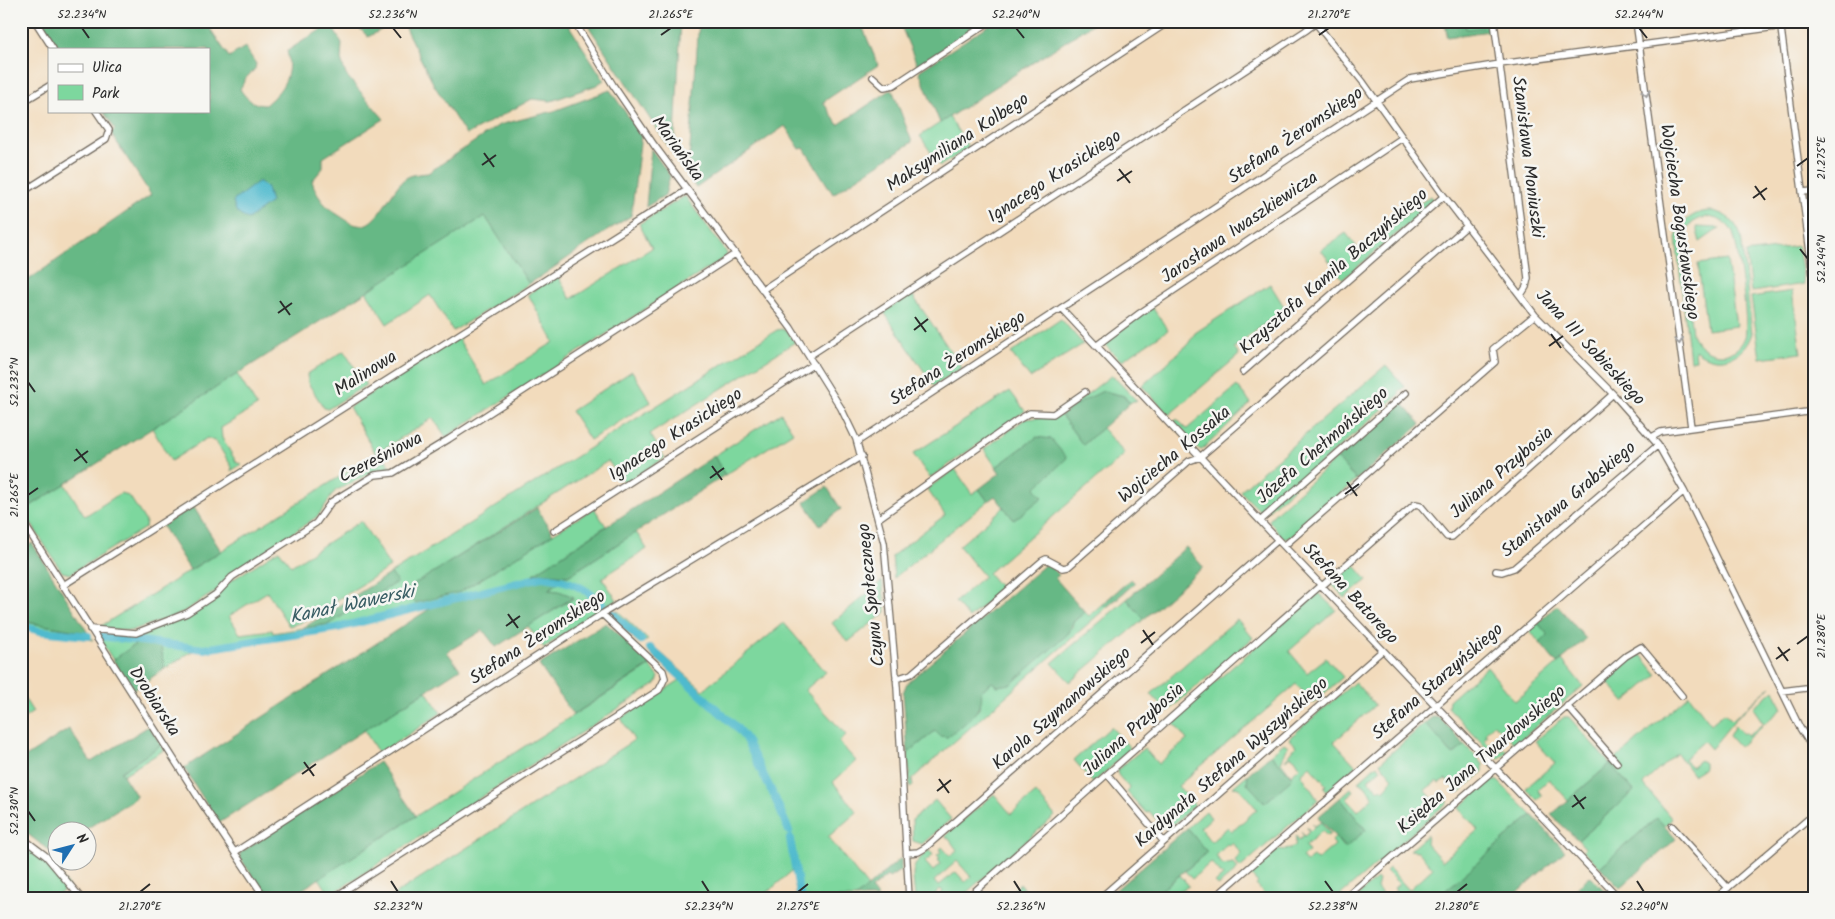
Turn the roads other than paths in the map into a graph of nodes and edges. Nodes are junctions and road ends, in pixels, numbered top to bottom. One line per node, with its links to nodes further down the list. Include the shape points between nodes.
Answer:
1 (35, 21): 11 (street)
2 (574, 21): 19 (street, Mariańska, via 613,84)
3 (991, 21): 13 (street, via 894,85 884,87)
4 (1170, 21): 28 (street, Maksymiliana Kolbego)
5 (1494, 21): 12 (street, Stanisława Moniuszki)
6 (1636, 21): 10 (street, Wojciecha Bogusławskiego)
7 (1316, 22): 15 (street, Jana III Sobieskiego); 33 (street, Ignacego Krasickiego)
8 (1814, 22): 9 (street, Stefana Żeromskiego)
9 (1780, 24): 10 (street, Stefana Żeromskiego); 21 (street)
10 (1639, 45): 12 (street, Stefana Żeromskiego); 40 (street, Wojciecha Bogusławskiego, one-way to 40)
11 (52, 48)
12 (1500, 64): 15 (street, Stefana Żeromskiego, via 1410,79); 29 (street, Stanisława Moniuszki, via 1528,278)
13 (873, 77)
14 (48, 87): 16 (street)
15 (1376, 100): 18 (street, Jana III Sobieskiego); 30 (street, Stefana Żeromskiego)
16 (21, 103)
17 (97, 112): 22 (street, via 109,130 106,139)
18 (1402, 138): 23 (street, Jana III Sobieskiego); 32 (street, Jarosława Iwaszkiewicza, via 1148,307)
19 (687, 190): 25 (street, Mariańska); 55 (street, Malinowa)
20 (1814, 191): 21 (street)
21 (1802, 192): 26 (street)
22 (21, 193)
23 (1444, 196): 24 (street, Jana III Sobieskiego); 35 (street, Krzysztofa Kamila Baczyńskiego)
24 (1468, 226): 29 (street, Jana III Sobieskiego); 45 (street, Wojciecha Kossaka)
25 (735, 254): 28 (street, Mariańska); 57 (street, Czereśniowa, via 393,474 375,475 331,502 316,522 232,577 216,594 187,613 136,633)
26 (1813, 264): 27 (street)
27 (1814, 283)
28 (762, 290): 33 (street, Czynu Społecznego)
29 (1521, 296): 31 (street, Jana III Sobieskiego)
30 (1061, 308): 32 (street, Stefana Batorego); 42 (street, Stefana Żeromskiego)
31 (1535, 315): 38 (street, Jana III Sobieskiego); 52 (street, via 1493,349 1495,362)
32 (1096, 346): 45 (street, Stefana Batorego)
33 (809, 356): 34 (street, Czynu Społecznego)
34 (814, 364): 42 (street, Czynu Społecznego); 50 (street, Ignacego Krasickiego)
35 (1243, 372)
36 (1084, 392): 47 (street, via 1053,414 1030,414 1016,420)
37 (1406, 393): 49 (street, Józefa Chełmońskiego)
38 (1613, 394): 41 (street, Jana III Sobieskiego); 54 (street, Juliana Przybosia, via 1452,537 1447,537 1420,505 1415,504)
39 (1814, 411): 40 (street, Stanisława Grabskiego)
40 (1691, 427): 41 (street, Stanisława Grabskiego, via 1661,432)
41 (1652, 437): 43 (street, Jana III Sobieskiego)
42 (858, 442): 44 (street, Czynu Społecznego)
43 (1658, 445): 46 (street, Jana III Sobieskiego); 53 (street, Stanisława Grabskiego, via 1514,568)
44 (862, 456): 47 (street, Czynu Społecznego); 56 (street, Stefana Żeromskiego)
45 (1200, 457): 49 (street, Stefana Batorego); 59 (street, Wojciecha Kossaka, via 1189,461 1068,567 1062,568 1042,560 911,674)
46 (1684, 491): 61 (street, Jana III Sobieskiego); 63 (street, Stefana Starzyńskiego)
47 (879, 518): 59 (street, Czynu Społecznego, via 885,548)
48 (21, 519): 55 (street, Drobiarska)
49 (1260, 521): 51 (street, Stefana Batorego)
50 (554, 531)
51 (1278, 540): 52 (street, Stefana Batorego); 74 (street, Karola Szymanowskiego, via 925,848)
52 (1284, 546): 54 (street, Stefana Batorego)
53 (1496, 571)
54 (1321, 585): 58 (street, Stefana Batorego); 68 (street, Juliana Przybosia)
55 (62, 586): 57 (street, Drobiarska)
56 (602, 614): 73 (street, Stefana Żeromskiego); 78 (street, via 663,671 665,678 659,690)
57 (90, 629): 73 (street, Drobiarska)
58 (1382, 650): 63 (street, Stefana Batorego); 72 (street, Kardynała Stefana Wyszyńskiego)
59 (896, 679): 74 (street, Czynu Społecznego)
60 (1814, 687): 61 (street)
61 (1782, 691): 65 (street, Jana III Sobieskiego)
62 (1682, 696): 64 (street, Księdza Jana Twardowskiego, via 1641,647)
63 (1435, 704): 67 (street, Stefana Batorego); 82 (street, Stefana Starzyńskiego)
64 (1567, 706): 66 (street); 67 (street, Księdza Jana Twardowskiego)
65 (1814, 750)
66 (1617, 763)
67 (1496, 768): 83 (street, Księdza Jana Twardowskiego); 84 (street, Stefana Batorego)
68 (1108, 774): 72 (street); 80 (street, Juliana Przybosia)
69 (1814, 814): 75 (street)
70 (1672, 826): 75 (street)
71 (22, 840): 76 (street, via 46,856)
72 (1164, 842): 81 (street, Kardynała Stefana Wyszyńskiego)
73 (234, 852): 77 (street, Drobiarska)
74 (906, 853): 79 (street, Czynu Społecznego)
75 (1728, 888): 85 (street)
76 (82, 898)
77 (265, 898)
78 (333, 898)
79 (909, 898)
80 (967, 898)
81 (1100, 898)
82 (1214, 898)
83 (1345, 898)
84 (1619, 898)
85 (1716, 898)

